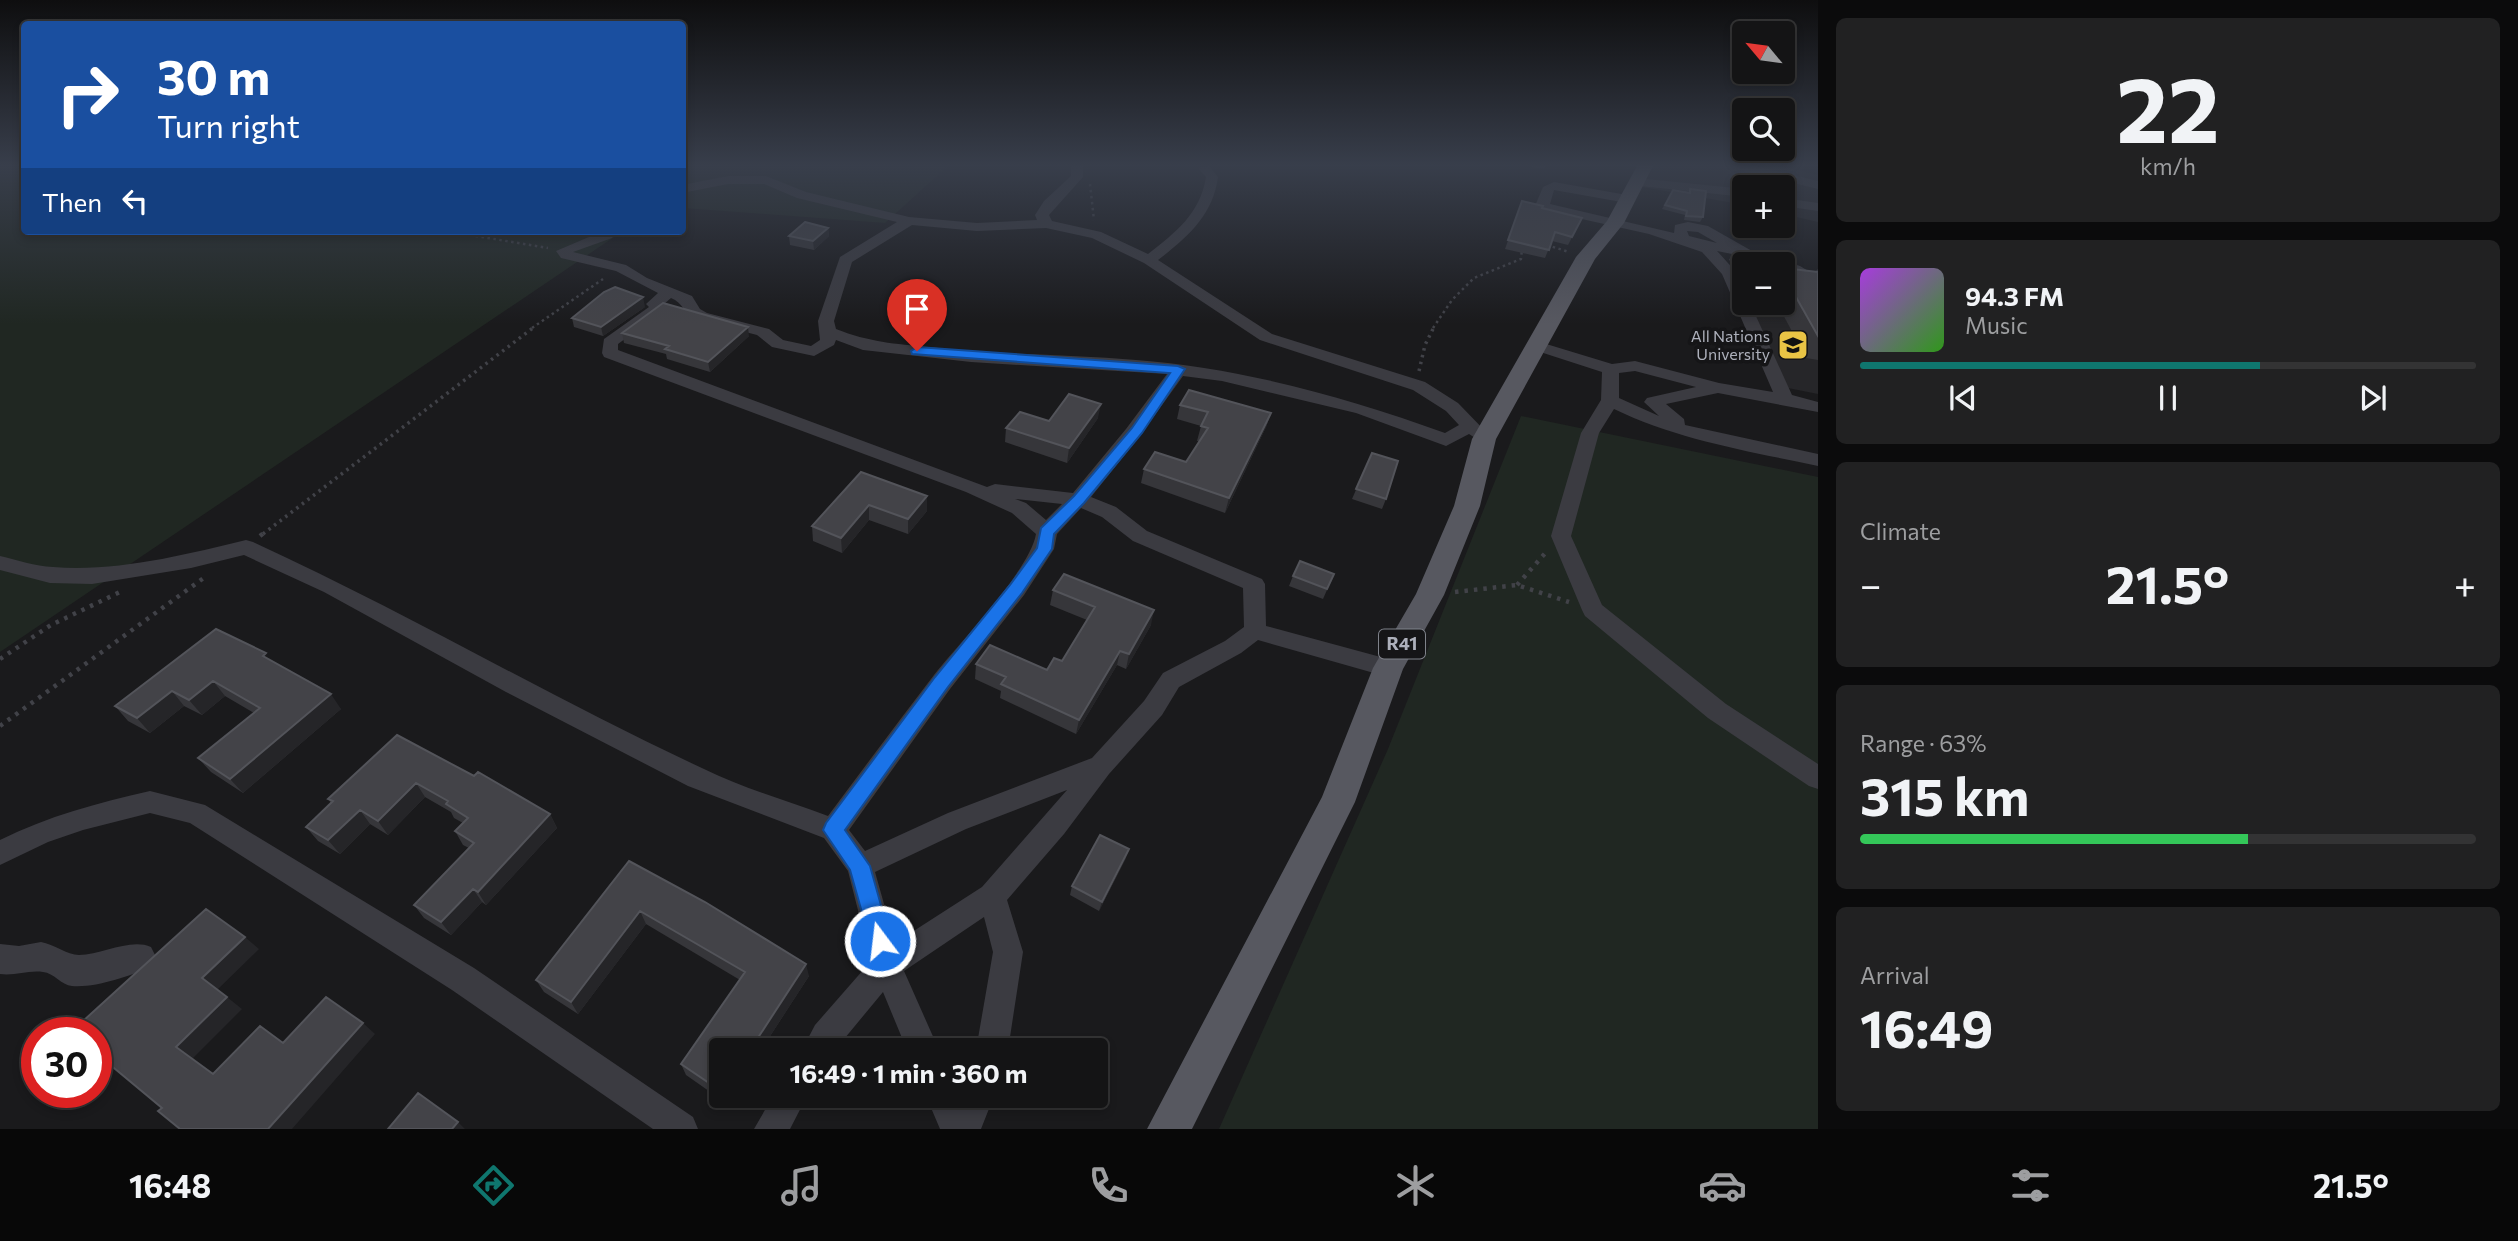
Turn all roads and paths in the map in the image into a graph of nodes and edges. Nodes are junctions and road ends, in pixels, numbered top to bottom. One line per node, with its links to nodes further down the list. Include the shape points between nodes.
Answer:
1 (899, 219): 7 (street)
2 (1044, 219): 8 (street)
3 (1094, 219): 11 (path)
4 (1195, 219): 18 (street)
5 (1613, 219): 17 (main road, R41)
6 (1660, 219): 12 (street)
7 (909, 221): 8 (street, via 977,227); 23 (street, via 845,260 826,321)
8 (1046, 224): 11 (street)
9 (469, 235): 15 (path)
10 (601, 235): 15 (street)
11 (1096, 235): 18 (street)
12 (1682, 239): 16 (street); 19 (street)
13 (1522, 245): 27 (path, via 1521,260 1483,272 1458,291 1429,338 1419,365)
14 (1545, 245): 17 (path)
15 (563, 251): 20 (street, via 566,256)
16 (1740, 252)
17 (1586, 257): 24 (main road, R41)
18 (1149, 260): 27 (street, via 1266,337)
19 (1732, 265)
20 (621, 268): 21 (street); 39 (path, via 566,302)
21 (669, 292): 23 (street, via 687,299 701,316 763,332 778,344 814,351 828,342); 35 (street, via 654,304 659,307 610,342 610,353)
22 (1755, 315): 30 (street)
23 (829, 332): 25 (street, via 863,345 957,355)
24 (1537, 346): 26 (street); 32 (main road, R41)
25 (1178, 369): 32 (street, via 1362,409 1446,440); 36 (street, via 1137,430)
26 (1611, 369): 28 (street, via 1635,366); 29 (street)
27 (1419, 386): 32 (street, via 1452,407)
28 (1718, 387): 30 (street); 33 (street, via 1653,402)
29 (1610, 400): 33 (street); 38 (street, via 1590,433)
30 (1785, 400): 31 (street)
31 (1818, 407)
32 (1478, 432): 44 (main road, R41, via 1467,506)
33 (1690, 433): 34 (street)
34 (1818, 460)
35 (973, 488): 36 (street); 37 (street, via 1019,508)
36 (1079, 500): 37 (street); 46 (street, via 1109,512 1140,536 1254,584)
37 (1047, 532): 52 (street, via 1044,549 1016,589)
38 (1561, 536): 42 (path); 45 (street)
39 (246, 547): 40 (street, via 191,561 92,576 50,575); 52 (street, via 332,587 697,778)
40 (0, 563)
41 (213, 571): 49 (path)
42 (1517, 585): 44 (path); 45 (path)
43 (131, 587): 47 (path, via 61,620)
44 (1430, 595): 48 (main road, R41)
45 (1593, 610): 51 (street, via 1717,711)
46 (1255, 631): 48 (street); 50 (street, via 1171,680 1153,708)
47 (0, 659)
48 (1388, 668): 69 (main road, R41, via 1338,802)
49 (0, 726)
50 (1101, 766): 54 (street, via 957,821); 55 (street)
51 (1818, 778)
52 (833, 830): 54 (street)
53 (0, 853): 65 (street, via 83,818 150,802 196,813 463,979)
54 (859, 866): 58 (street)
55 (992, 896): 58 (street); 61 (street, via 1008,953)
56 (141, 957): 57 (street, via 71,971 40,955 10,962)
57 (0, 958)
58 (887, 965): 59 (street); 60 (street)
59 (825, 1038)
60 (918, 1038)
61 (994, 1038)
62 (784, 1108): 66 (street)
63 (947, 1108): 67 (street)
64 (973, 1108): 68 (street)
65 (681, 1129)
66 (771, 1129)
67 (956, 1129)
68 (964, 1129)
69 (1169, 1129)

